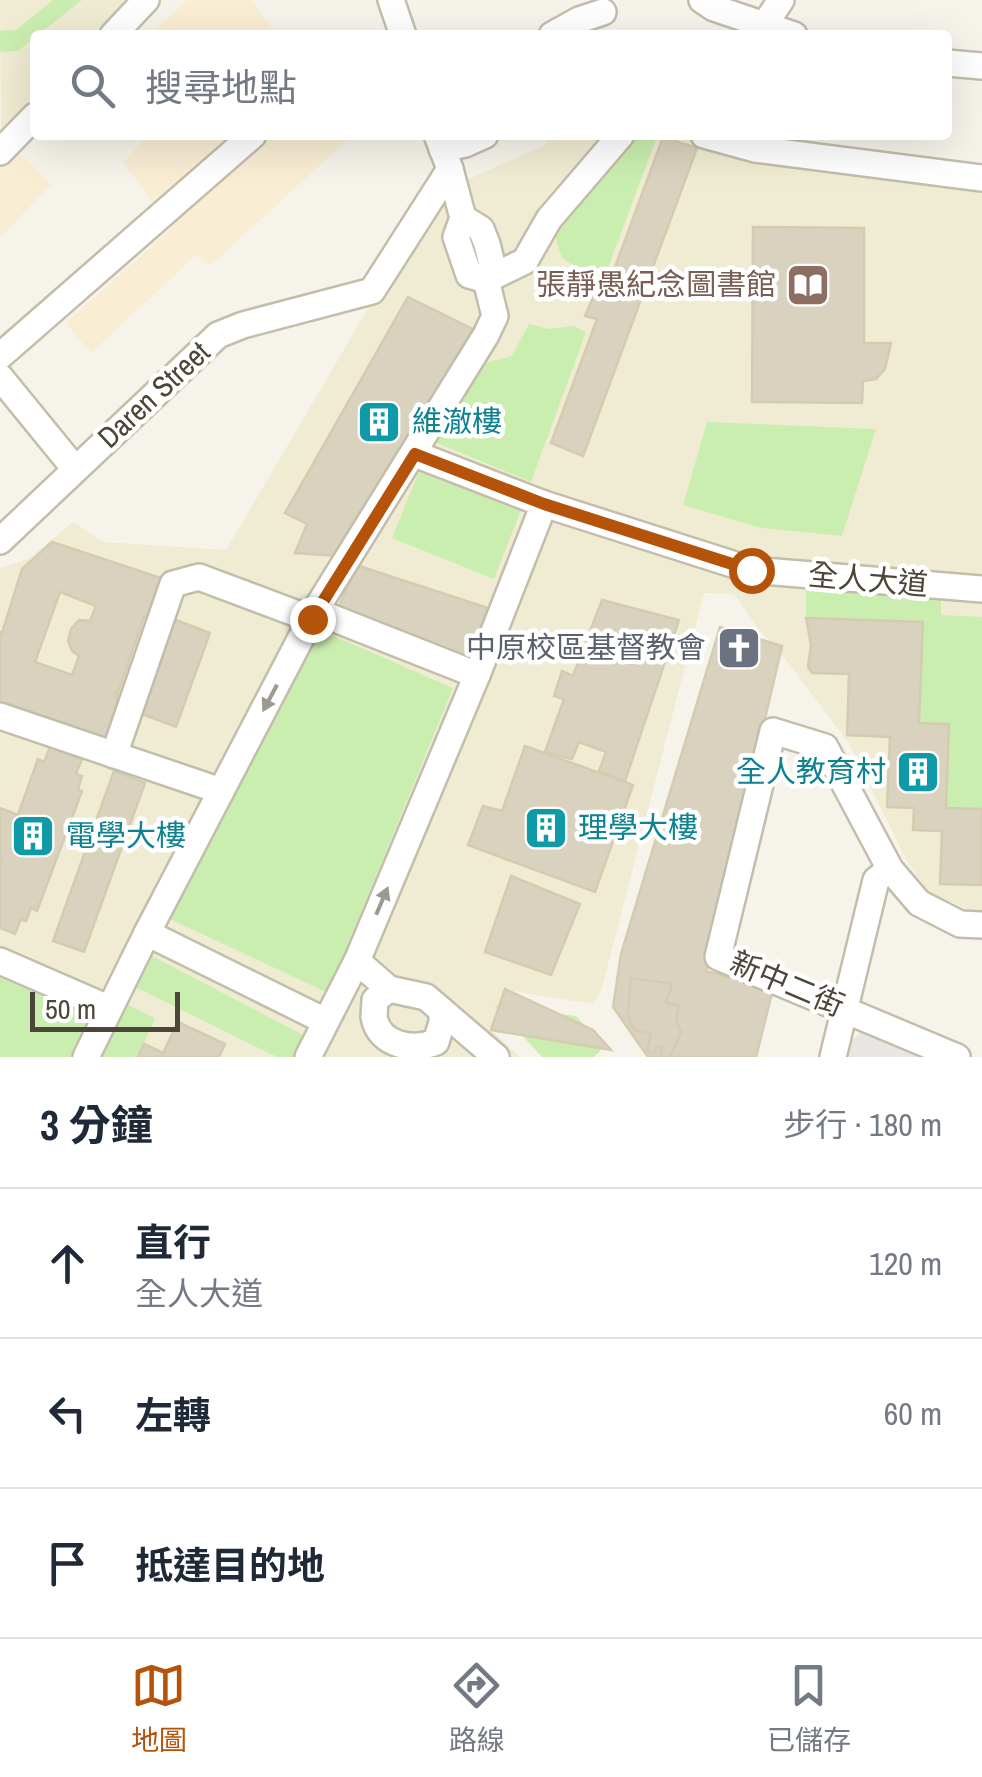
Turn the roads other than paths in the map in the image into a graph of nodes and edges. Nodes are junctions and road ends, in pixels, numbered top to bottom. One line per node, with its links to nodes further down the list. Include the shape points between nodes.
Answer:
1 (146, 0): 7 (street)
2 (391, 0): 8 (street)
3 (702, 0): 6 (street)
4 (781, 0): 6 (street)
5 (582, 10): 9 (street)
6 (766, 24): 10 (street)
7 (117, 30)
8 (397, 30)
9 (558, 30)
10 (781, 30)
11 (952, 63): 12 (street)
12 (982, 66)
13 (30, 121): 19 (street)
14 (247, 140): 22 (street)
15 (474, 140): 18 (street)
16 (617, 140): 21 (street, via 549,220 525,261)
17 (722, 140): 20 (street)
18 (443, 151): 21 (street, via 463,218 456,237 469,275); 25 (street, Daren Street, via 372,291 218,335)
19 (0, 152)
20 (982, 178)
21 (486, 280): 24 (street, via 495,316)
22 (0, 356)
23 (0, 377): 25 (street)
24 (415, 454): 26 (street, 全人大道); 29 (street)
25 (75, 469): 27 (street, Daren Street)
26 (544, 504): 28 (street, 全人大道, via 751,570); 30 (street)
27 (1, 538)
28 (982, 589)
29 (314, 615): 30 (street); 32 (street, via 199,577 173,584); 33 (street, one-way to 33)
30 (477, 676): 38 (street, one-way to 30)
31 (0, 716): 32 (street)
32 (114, 755): 33 (street)
33 (221, 792): 36 (street)
34 (890, 869): 35 (street, via 919,903 960,924); 41 (street, via 876,880); 41 (street, 新中二街, via 825,747 774,731 718,957)
35 (982, 925)
36 (147, 933): 40 (street); 43 (street)
37 (0, 961): 40 (street)
38 (357, 961): 39 (street); 43 (street)
39 (390, 989): 42 (street, via 426,997); 42 (street, via 375,1000 374,1017 394,1044 436,1042)
40 (108, 1008): 44 (street)
41 (846, 1008): 47 (street); 48 (street, 新中二街)
42 (442, 1011): 46 (street)
43 (324, 1020): 45 (street)
44 (86, 1057)
45 (308, 1057)
46 (496, 1057)
47 (833, 1057)
48 (957, 1057)

